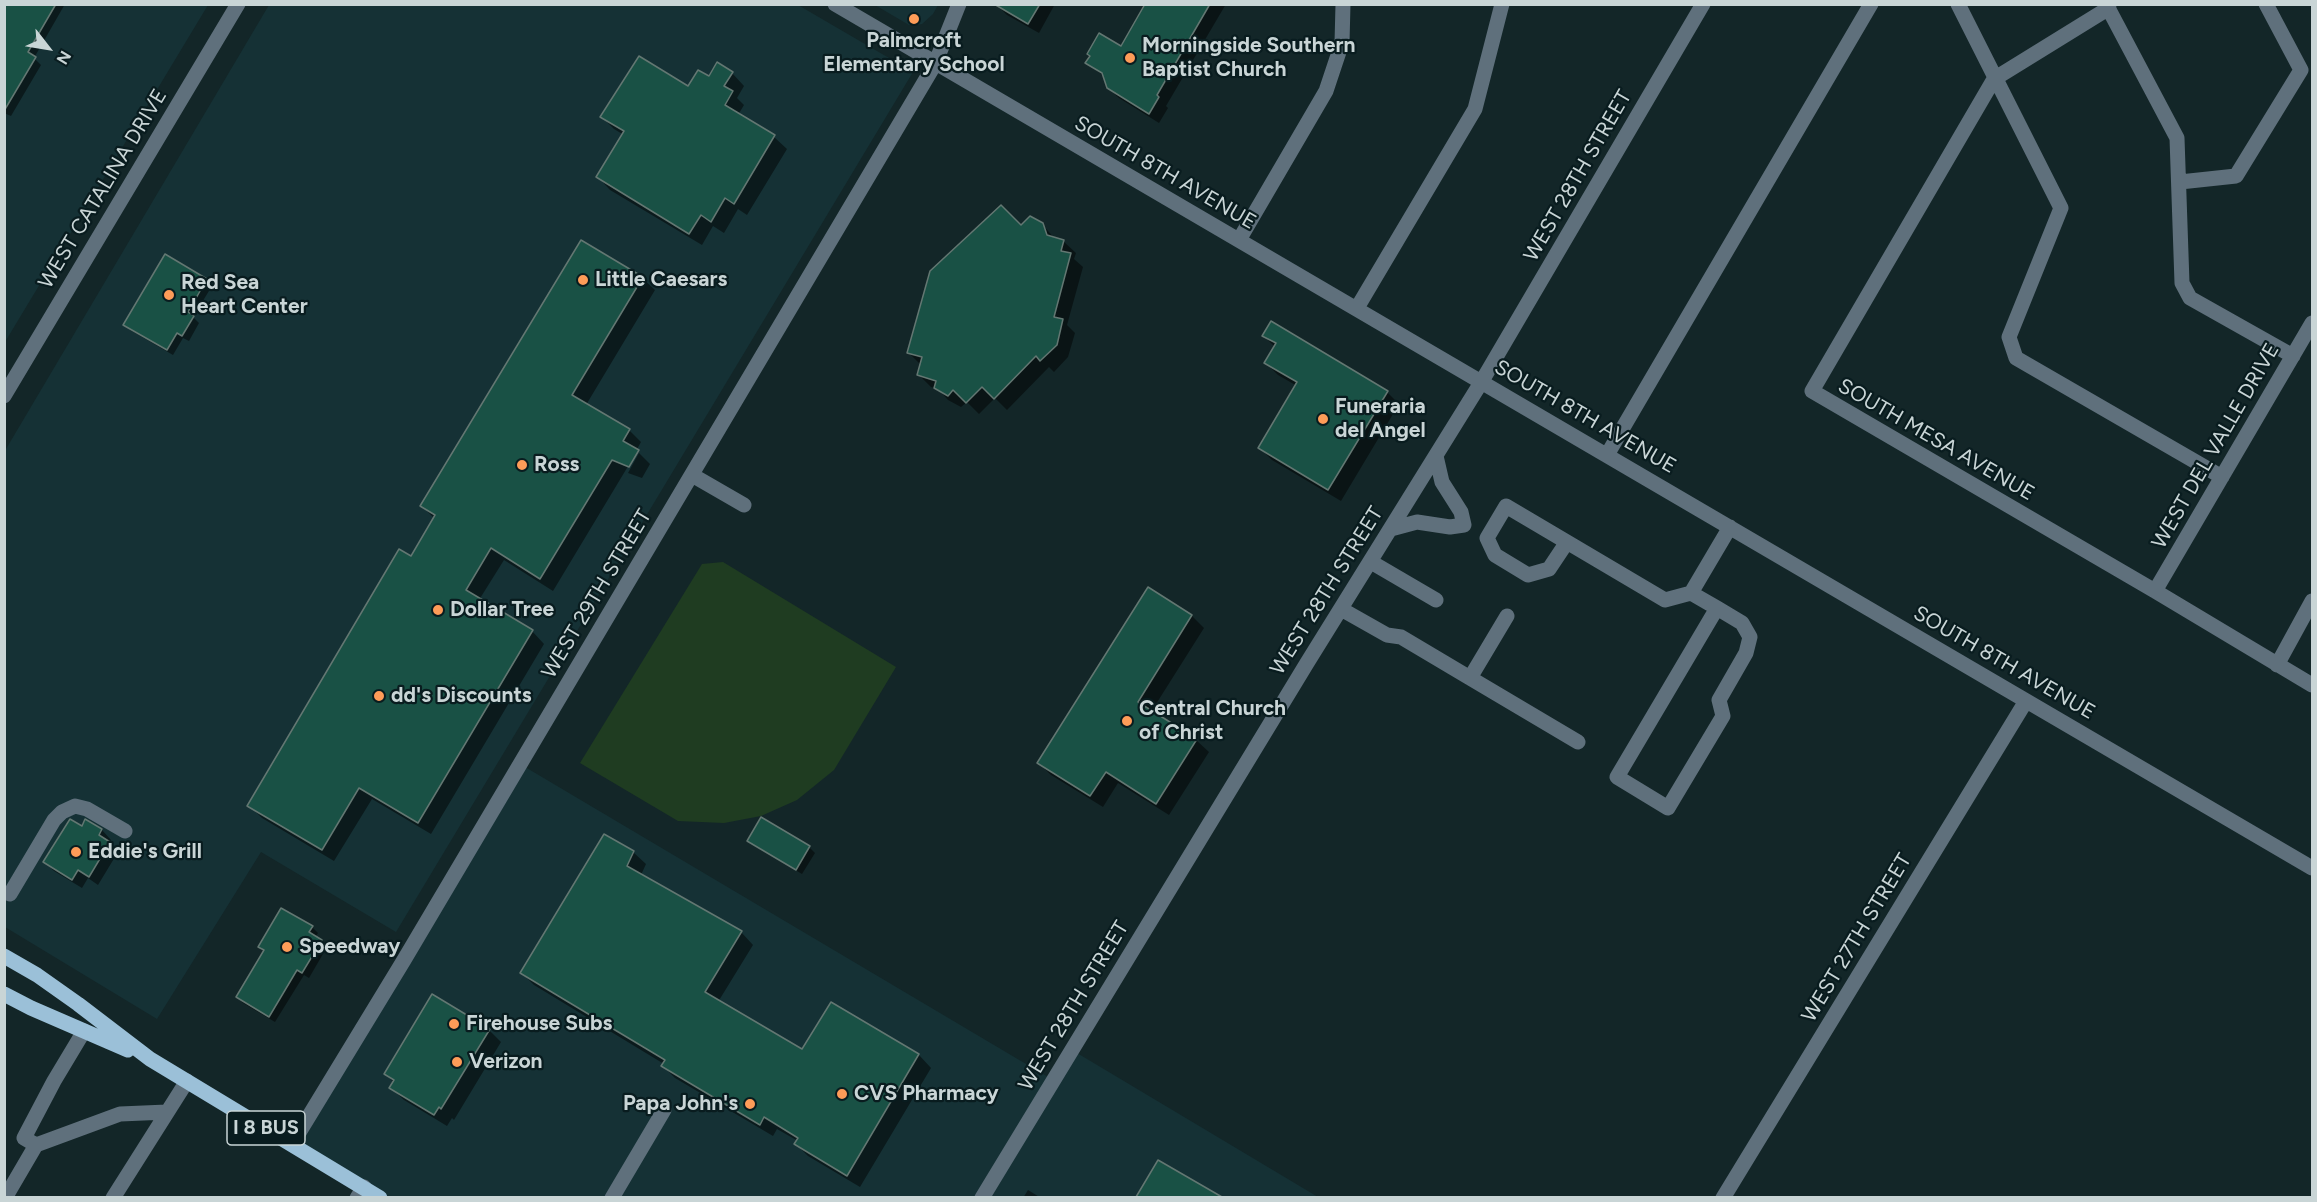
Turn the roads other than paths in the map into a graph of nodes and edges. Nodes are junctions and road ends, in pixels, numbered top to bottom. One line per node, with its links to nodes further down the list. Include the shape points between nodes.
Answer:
1 (238, 4): 19 (street, WEST CATALINA DRIVE)
2 (835, 4): 11 (street, SOUTH 8TH AVENUE)
3 (959, 4): 11 (street, WEST 29TH STREET)
4 (1343, 4): 14 (street, via 1342,44 1326,91)
5 (1502, 4): 15 (street, via 1475,109)
6 (1703, 4): 18 (street, WEST 28TH STREET)
7 (1871, 4): 20 (street)
8 (1958, 4): 12 (street)
9 (2266, 4): 13 (street, via 2301,70 2236,176)
10 (2108, 6): 12 (street, SOUTH MESA AVENUE); 13 (street, via 2177,138)
11 (935, 64): 14 (street, SOUTH 8TH AVENUE); 22 (street, WEST 29TH STREET)
12 (1994, 79): 23 (street, via 2061,208 2009,337 2016,358); 31 (street, SOUTH MESA AVENUE, via 1812,392)
13 (2180, 182): 17 (street, via 2182,283 2190,298)
14 (1239, 240): 15 (street, SOUTH 8TH AVENUE)
15 (1357, 308): 18 (street, SOUTH 8TH AVENUE)
16 (2313, 323): 17 (street, WEST DEL VALLE DRIVE)
17 (2293, 356): 23 (street, WEST DEL VALLE DRIVE)
18 (1482, 381): 20 (street, SOUTH 8TH AVENUE); 21 (street, WEST 28TH STREET)
19 (4, 396)
20 (1607, 455): 26 (street, SOUTH 8TH AVENUE)
21 (1436, 456): 25 (street, via 1442,482 1461,512); 27 (street, WEST 28TH STREET)
22 (692, 475): 24 (street); 53 (street, WEST 29TH STREET)
23 (2222, 477): 31 (street, WEST DEL VALLE DRIVE)
24 (744, 505)
25 (1464, 525): 27 (street, via 1450,528 1417,522); 28 (street)
26 (1730, 527): 32 (street); 41 (street, SOUTH 8TH AVENUE)
27 (1391, 529): 30 (street, WEST 28TH STREET)
28 (1486, 538): 29 (street, via 1506,506); 29 (street, via 1495,555 1528,575 1550,569)
29 (1567, 542): 32 (street, via 1665,600)
30 (1371, 561): 33 (street); 36 (street, WEST 28TH STREET)
31 (2155, 591): 38 (street, SOUTH MESA AVENUE)
32 (1691, 594): 35 (street)
33 (1436, 600)
34 (2313, 601): 38 (street)
35 (1717, 608): 35 (street, via 1742,623 1750,638 1746,653 1719,700 1723,716 1668,808 1617,777)
36 (1341, 609): 39 (street); 60 (street, WEST 28TH STREET)
37 (1507, 616): 39 (street)
38 (2277, 664): 40 (street, SOUTH MESA AVENUE)
39 (1470, 678): 42 (street)
40 (2313, 685)
41 (2026, 701): 44 (street, SOUTH 8TH AVENUE); 61 (street, WEST 27TH STREET)
42 (1578, 742)
43 (125, 831): 45 (street, via 87,809 75,806 62,812)
44 (2312, 866)
45 (10, 894)
46 (4, 956): 49 (main road, I 8 BUS, via 70,998)
47 (4, 994): 48 (main road, I 8 BUS)
48 (84, 1031): 49 (main road, I 8 BUS); 54 (street, via 24,1138)
49 (150, 1059): 50 (main road, I 8 BUS)
50 (187, 1081): 52 (street); 53 (main road, I 8 BUS)
51 (664, 1110): 59 (street)
52 (167, 1112): 54 (street, via 120,1113); 57 (street)
53 (292, 1144): 55 (main road, I 8 BUS)
54 (36, 1145): 56 (street)
55 (360, 1192): 58 (main road, I 8 BUS)
56 (5, 1197)
57 (113, 1197)
58 (380, 1197)
59 (612, 1197)
60 (982, 1197)
61 (1723, 1197)

